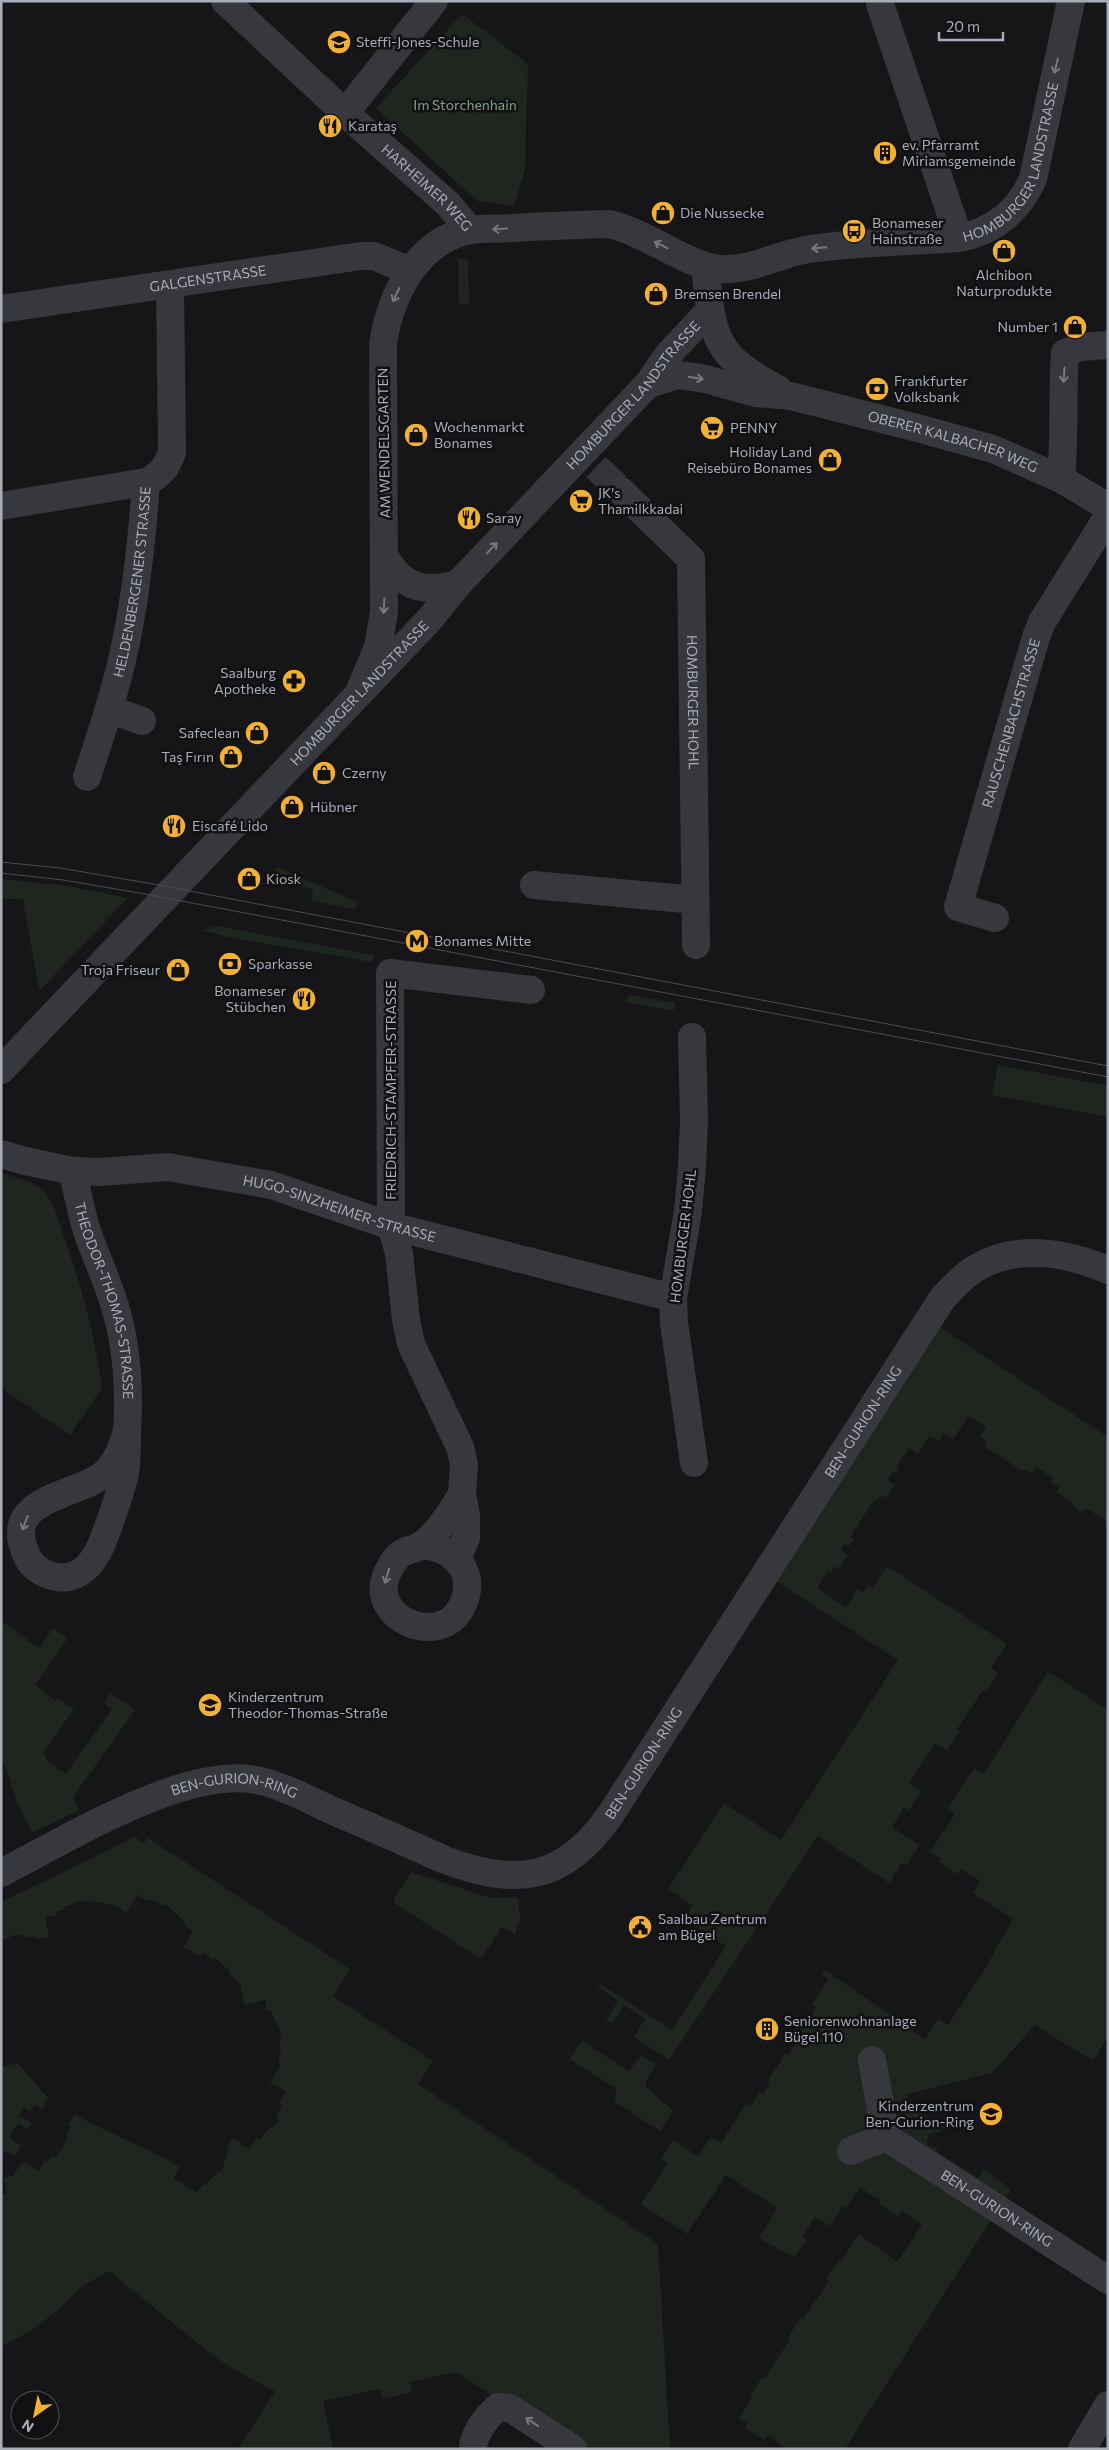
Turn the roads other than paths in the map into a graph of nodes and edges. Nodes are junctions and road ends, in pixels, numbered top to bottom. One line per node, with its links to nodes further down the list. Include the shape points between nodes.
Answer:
1 (225, 1): 5 (street, HARHEIMER WEG)
2 (434, 1): 5 (street)
3 (1070, 1): 7 (street, HOMBURGER LANDSTRASSE, one-way to 7, via 1033,179 1025,197 994,225 975,235)
4 (880, 4): 7 (street)
5 (345, 113): 6 (street, HARHEIMER WEG, via 448,204)
6 (470, 230): 8 (street, HARHEIMER WEG, one-way to 6, via 626,228 609,224); 9 (street, AM WENDELSGARTEN, via 448,238)
7 (959, 238): 8 (street, HOMBURGER LANDSTRASSE, one-way to 8, via 810,249 741,267 722,269)
8 (705, 266): 12 (street, OBERER KALBACHER WEG)
9 (410, 271): 10 (street, GALGENSTRASSE, via 374,256 361,256); 22 (street, AM WENDELSGARTEN, one-way to 22, via 392,302 383,344)
10 (170, 285): 11 (street, GALGENSTRASSE); 17 (street, HELDENBERGENER STRASSE, via 172,452 168,465 158,477)
11 (1, 309)
12 (710, 310): 14 (street, HOMBURGER LANDSTRASSE, via 667,356); 15 (street, OBERER KALBACHER WEG, via 713,326 725,352 753,376)
13 (1108, 345): 16 (street, one-way to 16, via 1080,347 1065,353 1065,439)
14 (648, 384): 15 (street, OBERER KALBACHER WEG, one-way to 15, via 678,375 756,393); 23 (street, HOMBURGER LANDSTRASSE, one-way to 14, via 589,461)
15 (791, 396): 16 (street, OBERER KALBACHER WEG, via 993,449)
16 (1061, 479): 20 (street, OBERER KALBACHER WEG)
17 (146, 482): 19 (street); 25 (street, HELDENBERGENER STRASSE, via 132,612)
18 (620, 491): 29 (street, HOMBURGER HOHL, via 691,559)
19 (1, 506)
20 (1108, 507)
21 (1108, 516): 30 (street, RAUSCHENBACHSTRASSE, via 1042,622 1036,637 958,907)
22 (385, 557): 23 (street, via 393,570 417,586 442,589); 24 (street, AM WENDELSGARTEN, one-way to 24, via 384,612 378,647)
23 (459, 583): 24 (street, HOMBURGER LANDSTRASSE, via 430,619)
24 (360, 690): 34 (street, HOMBURGER LANDSTRASSE, via 176,889)
25 (109, 709): 26 (street); 27 (street, HELDENBERGENER STRASSE)
26 (142, 721)
27 (87, 777)
28 (534, 885): 29 (street)
29 (695, 900): 31 (street, HOMBURGER HOHL)
30 (995, 918)
31 (696, 945)
32 (532, 990): 37 (street, FRIEDRICH-STAMPFER-STRASSE, via 390,973)
33 (692, 1037): 39 (street, HOMBURGER HOHL, via 692,1167)
34 (1, 1070)
35 (1, 1154): 36 (street, HUGO-SINZHEIMER-STRASSE)
36 (73, 1171): 37 (street, HUGO-SINZHEIMER-STRASSE, via 168,1167 271,1185); 40 (street, THEODOR-THOMAS-STRASSE, via 85,1224 112,1295 123,1342 129,1389)
37 (391, 1226): 39 (street, HUGO-SINZHEIMER-STRASSE); 43 (street, FRIEDRICH-STAMPFER-STRASSE, via 399,1253 411,1344 460,1447 464,1464)
38 (1108, 1270): 47 (street, BEN-GURION-RING, via 1082,1259 1021,1254 974,1269 942,1298 609,1817 575,1856 553,1868 525,1875 498,1876 470,1870 287,1790 260,1781 234,1778 208,1781 158,1796)
39 (673, 1298): 41 (street, HOMBURGER HOHL)
40 (128, 1430): 42 (street, THEODOR-THOMAS-STRASSE, via 123,1447 106,1472 94,1482); 44 (street, THEODOR-THOMAS-STRASSE, via 125,1473)
41 (694, 1463)
42 (61, 1493): 44 (street, via 76,1494 97,1507); 44 (street, THEODOR-THOMAS-STRASSE, one-way to 44, via 41,1502 29,1513 22,1527 21,1543 26,1558 34,1567 54,1577 82,1572 94,1562)
43 (462, 1494): 45 (street); 46 (street, FRIEDRICH-STAMPFER-STRASSE, via 466,1538)
44 (105, 1535)
45 (422, 1546): 46 (street, via 436,1547); 46 (street, one-way to 46, via 403,1552 392,1563 385,1578 388,1604 402,1621 415,1627 438,1626 458,1613 466,1599 468,1585)
46 (457, 1559)
47 (1, 1872)
48 (872, 2060): 49 (street)
49 (886, 2137): 50 (street); 51 (street, BEN-GURION-RING)
50 (851, 2151)
51 (1108, 2280)
52 (1108, 2405): 55 (street)
53 (473, 2449): 54 (street, one-way to 53, via 510,2408 498,2407 489,2414 473,2442)
54 (573, 2449)
55 (1082, 2449)

